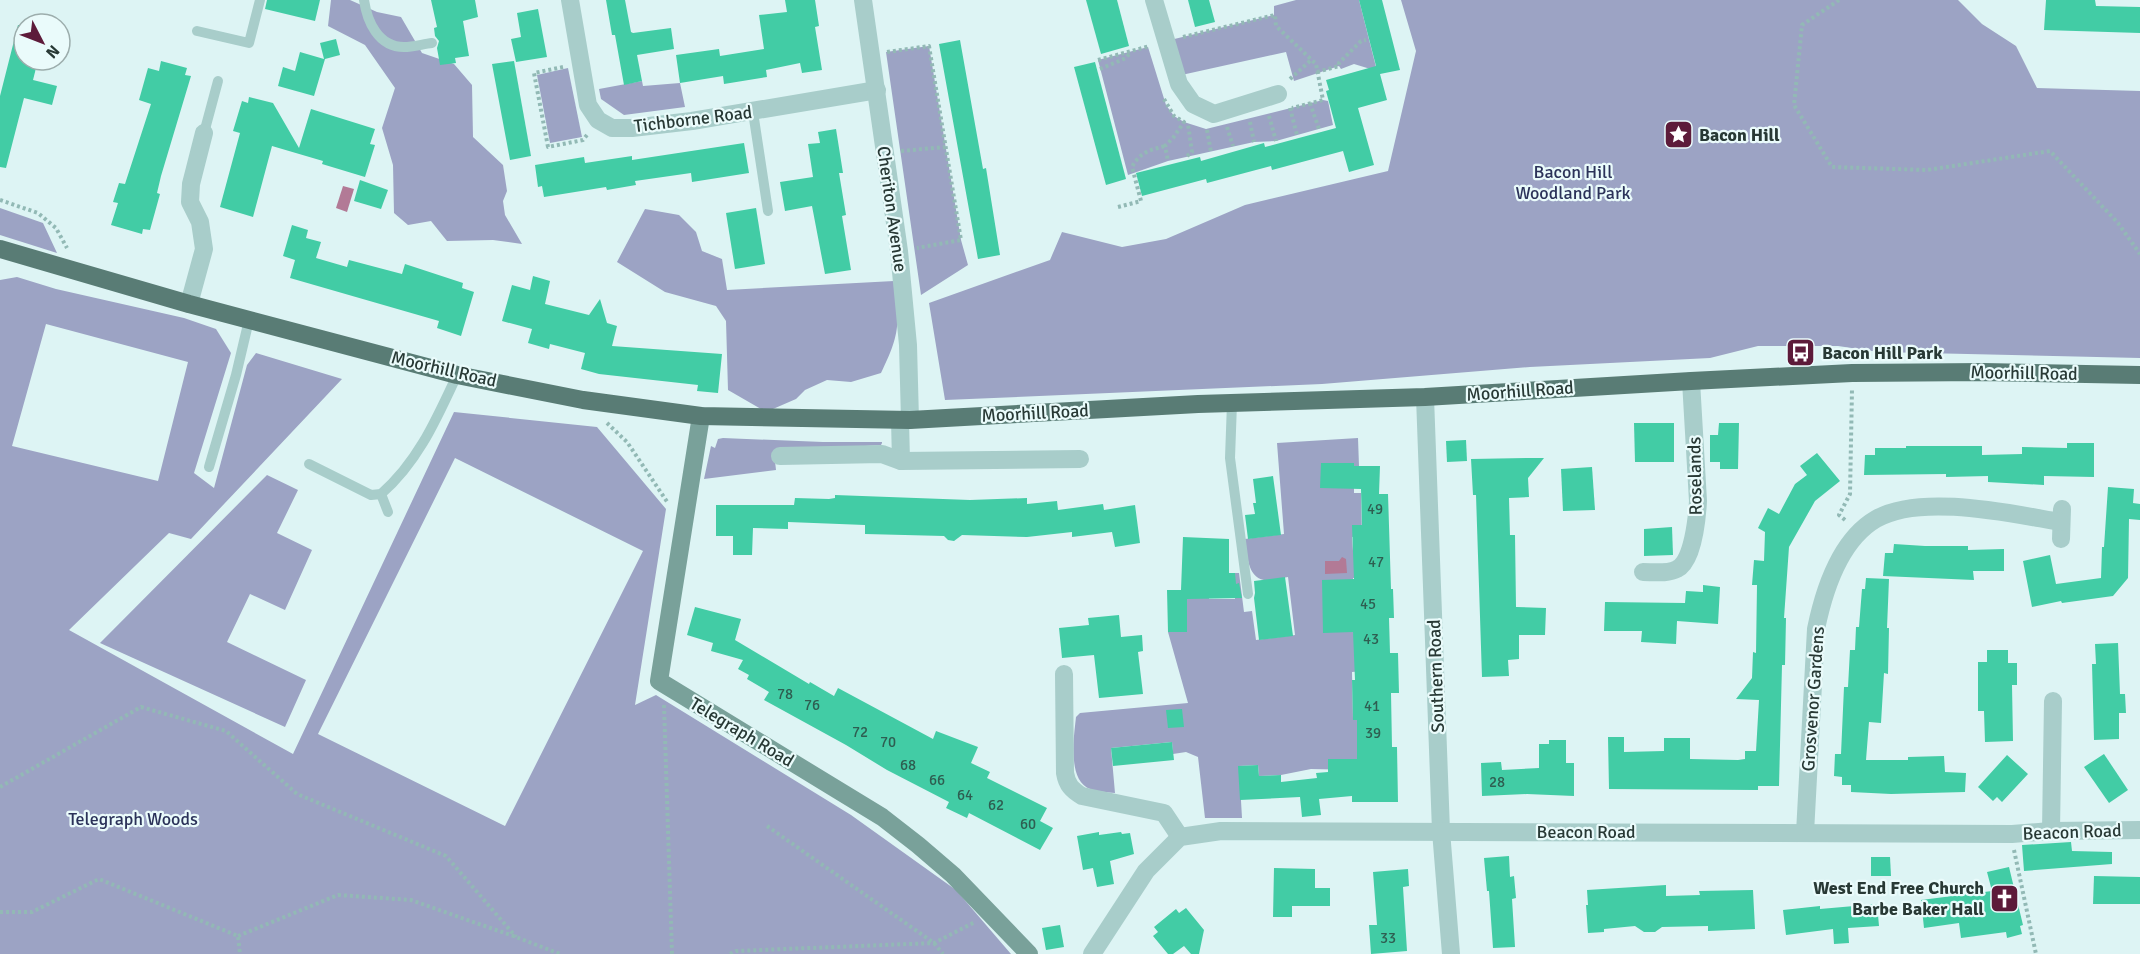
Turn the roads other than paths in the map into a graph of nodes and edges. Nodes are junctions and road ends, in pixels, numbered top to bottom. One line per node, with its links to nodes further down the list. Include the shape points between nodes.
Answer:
1 (260, 0): 6 (lane, via 249,43)
2 (364, 0): 7 (lane, via 366,15 376,34 388,43 402,47)
3 (570, 0): 11 (street, Tichborne Road, via 588,105 598,120 612,128 632,128)
4 (863, 0): 9 (street, Cheriton Avenue)
5 (1154, 0): 10 (street, via 1179,84 1193,104 1214,114)
6 (197, 31)
7 (432, 43)
8 (218, 81): 12 (lane)
9 (877, 90): 11 (street, Tichborne Road); 23 (street, Cheriton Avenue, via 908,345)
10 (1279, 102)
11 (753, 112): 13 (lane)
12 (204, 133): 15 (street, via 190,202 200,222 204,249)
13 (768, 212)
14 (0, 249): 15 (main road, Moorhill Road)
15 (189, 304): 16 (main road, Moorhill Road)
16 (249, 320): 17 (main road, Moorhill Road); 28 (lane)
17 (457, 375): 22 (main road, Moorhill Road, via 583,400); 29 (lane, via 417,454)
18 (2140, 375): 19 (main road, Moorhill Road, via 1852,373)
19 (1691, 381): 20 (main road, Moorhill Road); 32 (street, Roselands, via 1698,501 1691,544 1683,564 1676,570)
20 (1425, 397): 21 (main road, Moorhill Road); 37 (street, Southern Road)
21 (1232, 403): 23 (main road, Moorhill Road); 33 (lane, via 1230,458)
22 (701, 416): 23 (main road, Moorhill Road); 41 (street, Telegraph Road, via 659,681 882,817 953,875)
23 (905, 420): 26 (street)
24 (780, 456): 26 (street, via 882,454)
25 (1080, 459): 26 (street)
26 (901, 460)
27 (309, 464): 29 (lane, via 371,495)
28 (209, 467)
29 (381, 494): 30 (lane)
30 (388, 512)
31 (2061, 523): 39 (street, Grosvenor Gardens, via 1963,508 1917,507 1876,519 1859,533 1830,579 1816,629)
32 (1643, 572)
33 (1248, 594)
34 (1064, 674): 40 (street, via 1067,784 1082,796 1164,813)
35 (2054, 701): 38 (street)
36 (2140, 830): 38 (street, Beacon Road)
37 (1442, 831): 39 (street, Beacon Road); 40 (street, Beacon Road, via 1221,831); 43 (street, Southern Road)
38 (2051, 831): 39 (street, Beacon Road)
39 (1805, 833)
40 (1180, 837): 42 (street, via 1146,871)
41 (1029, 954)
42 (1092, 954)
43 (1451, 954)

